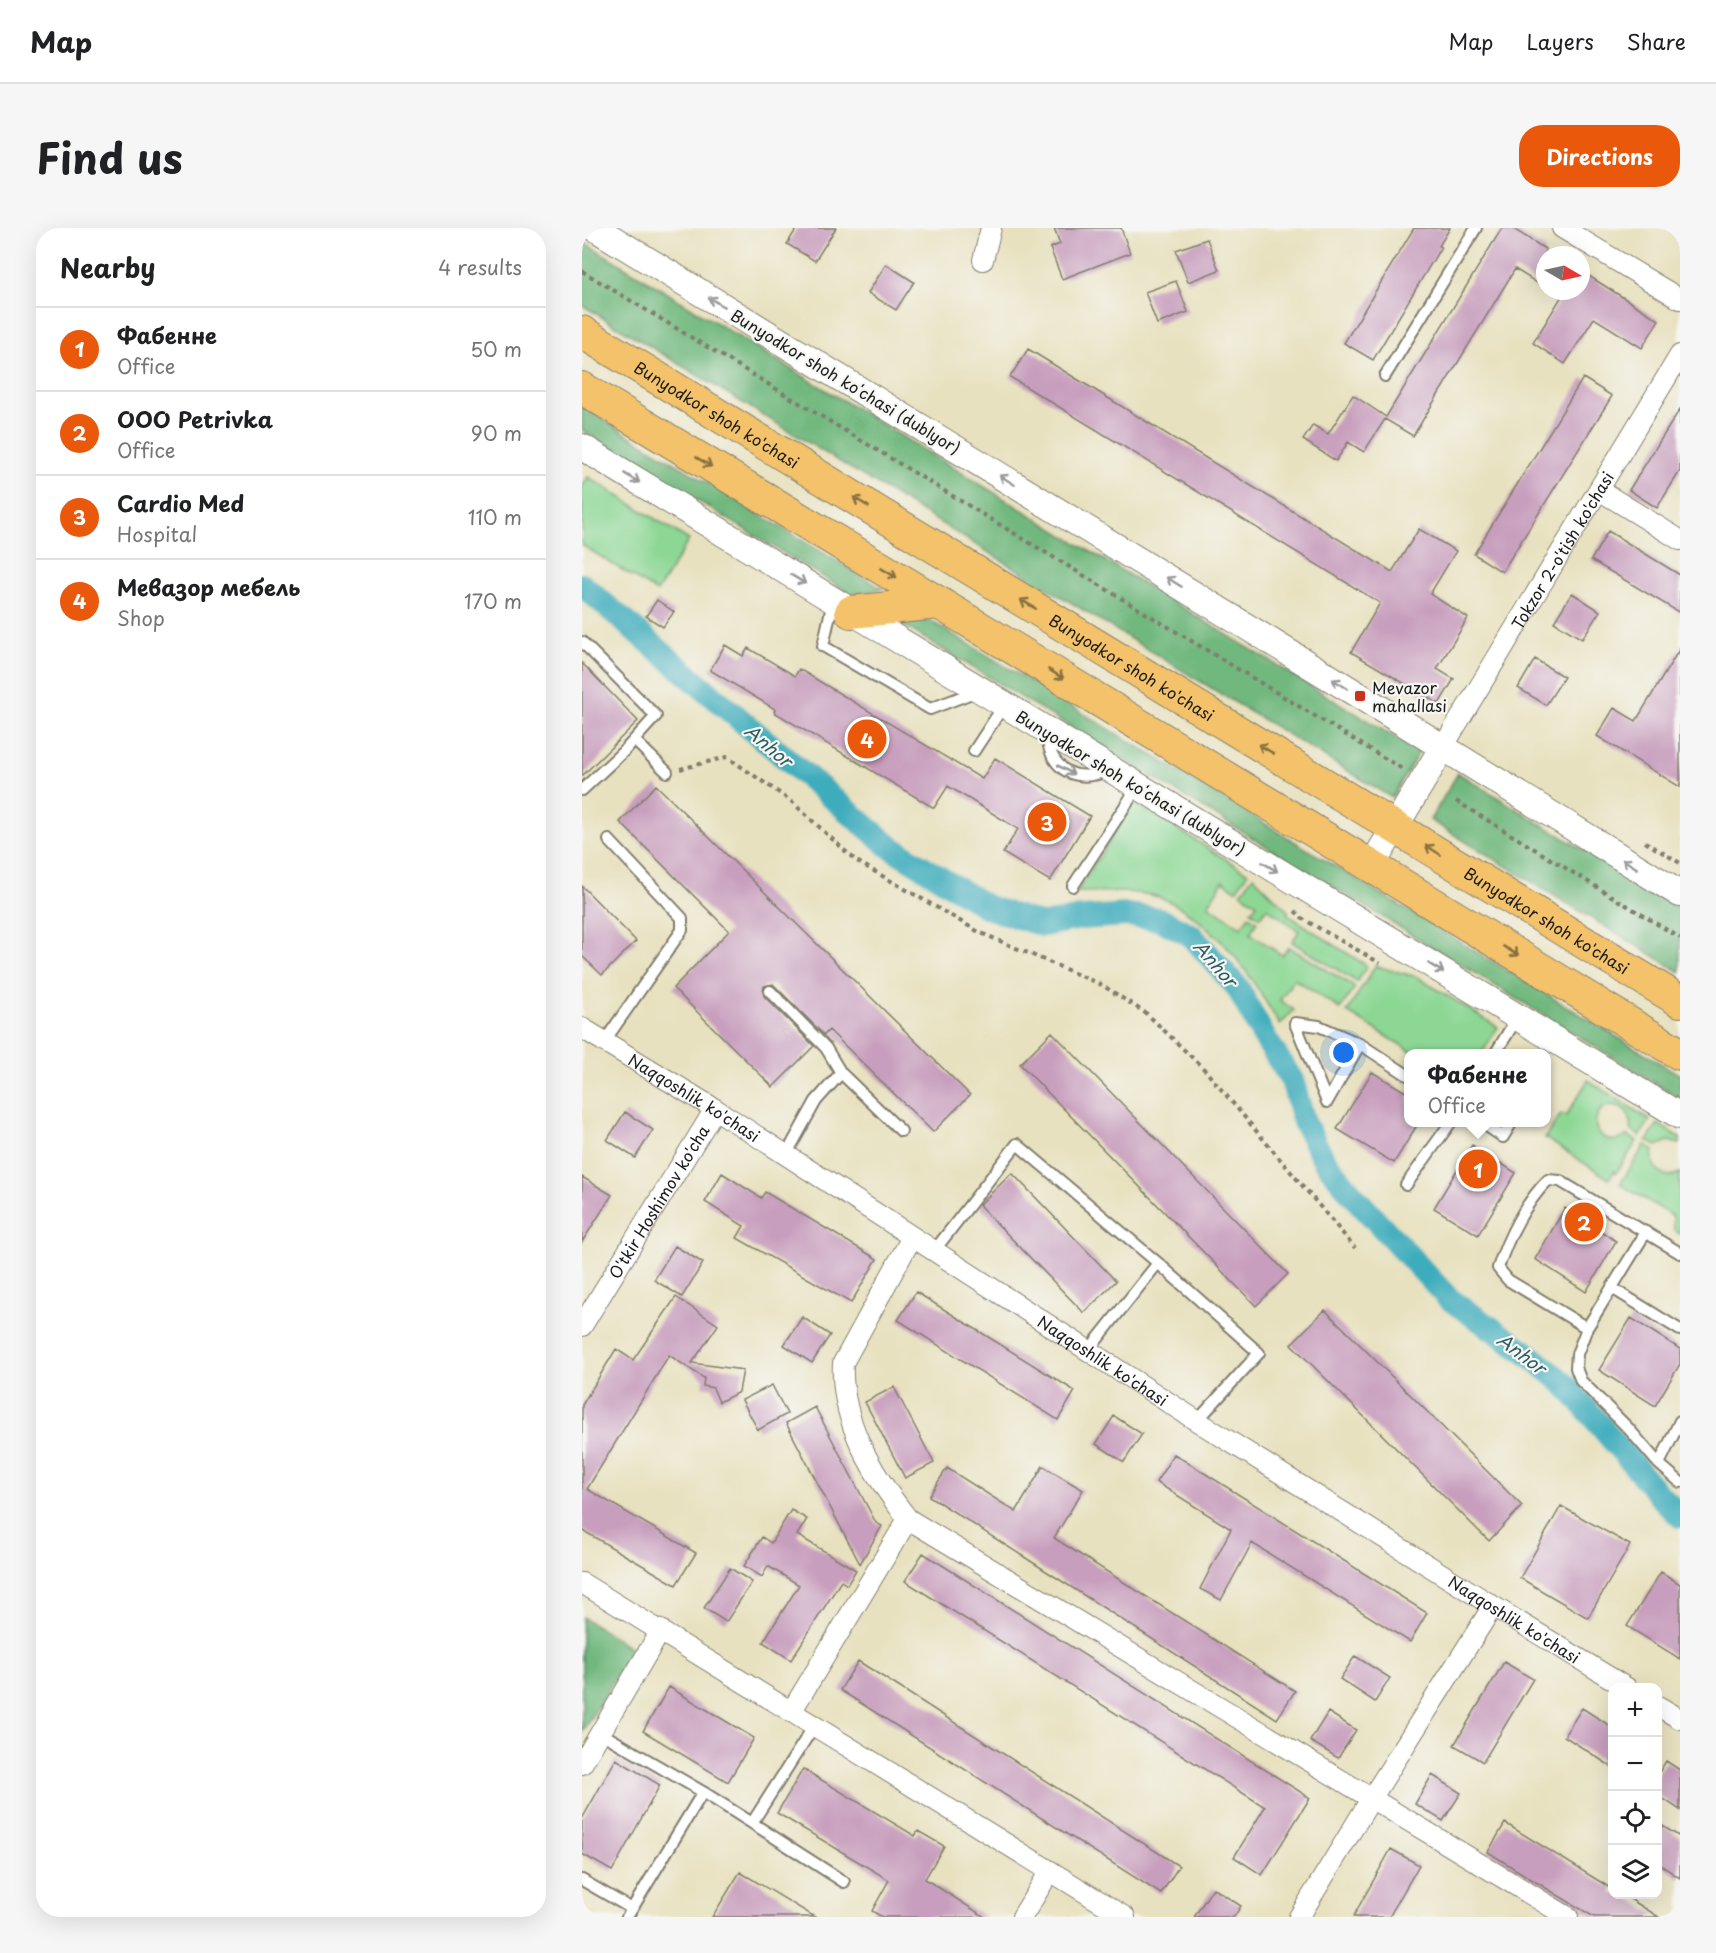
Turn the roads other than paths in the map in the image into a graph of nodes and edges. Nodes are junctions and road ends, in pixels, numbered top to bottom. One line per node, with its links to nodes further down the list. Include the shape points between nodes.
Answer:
1 (595, 228): 20 (street, Bunyodkor shoh koʻchasi (dublyor), one-way to 1)
2 (991, 228): 5 (street)
3 (1476, 228): 9 (lane)
4 (1562, 228): 6 (street)
5 (983, 260)
6 (1680, 299)
7 (582, 332): 25 (main road, Bunyodkor shoh ko'chasi, one-way to 7)
8 (1680, 355): 12 (street, Tokzor 2-o'tish ko'chasi)
9 (1385, 376)
10 (582, 388): 14 (main road, one-way to 14)
11 (582, 447): 15 (street, Bunyodkor shoh koʻchasi (dublyor), one-way to 15)
12 (1599, 490): 13 (street); 20 (street, Tokzor 2-o'tish ko'chasi)
13 (1680, 540)
14 (939, 603): 15 (main road); 27 (main road, one-way to 27)
15 (842, 606): 17 (street, Bunyodkor shoh koʻchasi (dublyor)); 17 (lane, via 822,646 930,709)
16 (582, 642): 19 (lane, via 656,716)
17 (979, 690): 18 (street, Bunyodkor shoh koʻchasi (dublyor))
18 (1004, 705): 21 (lane); 23 (street, Bunyodkor shoh koʻchasi (dublyor), one-way to 23)
19 (634, 740): 22 (lane); 24 (lane)
20 (1443, 747): 25 (street); 29 (street, Bunyodkor shoh koʻchasi (dublyor), one-way to 20)
21 (974, 750)
22 (667, 772)
23 (1136, 785): 28 (lane); 32 (street, Bunyodkor shoh koʻchasi (dublyor), one-way to 32)
24 (582, 790)
25 (1395, 827): 27 (street); 31 (main road, Bunyodkor shoh ko'chasi, one-way to 25)
26 (609, 840): 34 (lane, via 682,918 682,930)
27 (1372, 866): 37 (main road, one-way to 37)
28 (1073, 886)
29 (1680, 894)
30 (770, 991): 38 (lane, via 826,1048)
31 (1680, 1001)
32 (1517, 1017): 36 (lane); 41 (street, Bunyodkor shoh koʻchasi (dublyor))
33 (582, 1028): 34 (street, Naqqoshlik ko'chasi)
34 (604, 1042): 40 (street, Naqqoshlik ko'chasi)
35 (1360, 1044): 35 (lane, via 1327,1102 1295,1023 1319,1026); 39 (lane)
36 (1497, 1049)
37 (1680, 1054)
38 (842, 1073): 45 (lane); 46 (lane, via 816,1101)
39 (1404, 1073)
40 (716, 1109): 46 (street, Naqqoshlik ko'chasi); 54 (street, O'tkir Hoshimov ko'cha)
41 (1680, 1116)
42 (1447, 1127): 47 (lane)
43 (1488, 1127): 44 (lane, via 1503,1137)
44 (1509, 1127)
45 (901, 1131)
46 (786, 1155): 49 (street, Naqqoshlik ko'chasi)
47 (1406, 1185)
48 (1646, 1232): 51 (lane); 53 (lane); 55 (lane, via 1560,1181 1548,1180 1506,1242 1498,1268 1509,1280)
49 (912, 1237): 50 (street, Naqqoshlik ko'chasi); 62 (street, via 843,1363 842,1382 845,1401 870,1466)
50 (934, 1251): 52 (lane, via 1017,1143); 57 (street, Naqqoshlik ko'chasi)
51 (1680, 1253)
52 (1158, 1263): 57 (lane); 58 (lane, via 1259,1353)
53 (1612, 1288): 55 (lane); 56 (lane)
54 (582, 1326)
55 (1587, 1328): 60 (lane, via 1577,1354 1581,1382)
56 (1680, 1330)
57 (1088, 1351): 58 (street, Naqqoshlik ko'chasi)
58 (1197, 1421): 64 (street, Naqqoshlik ko'chasi)
59 (1680, 1421): 60 (lane)
60 (1659, 1464): 61 (lane)
61 (1680, 1482)
62 (908, 1519): 68 (street); 74 (street)
63 (582, 1583): 65 (street)
64 (1493, 1606): 66 (street, Naqqoshlik ko'chasi); 74 (street)
65 (661, 1630): 68 (street); 71 (street)
66 (1619, 1683)
67 (1662, 1708): 69 (street)
68 (791, 1712): 70 (street)
69 (1680, 1719)
70 (814, 1726): 75 (lane); 76 (street)
71 (601, 1732): 72 (street); 73 (lane)
72 (582, 1764)
73 (703, 1792): 75 (lane); 79 (lane)
74 (1371, 1798): 80 (street); 83 (street)
75 (752, 1823): 78 (lane)
76 (1050, 1871): 81 (street); 82 (street)
77 (582, 1880): 79 (lane)
78 (844, 1882)
79 (629, 1913)
80 (1566, 1916)
81 (1022, 1917)
82 (1125, 1917)
83 (1299, 1917)

